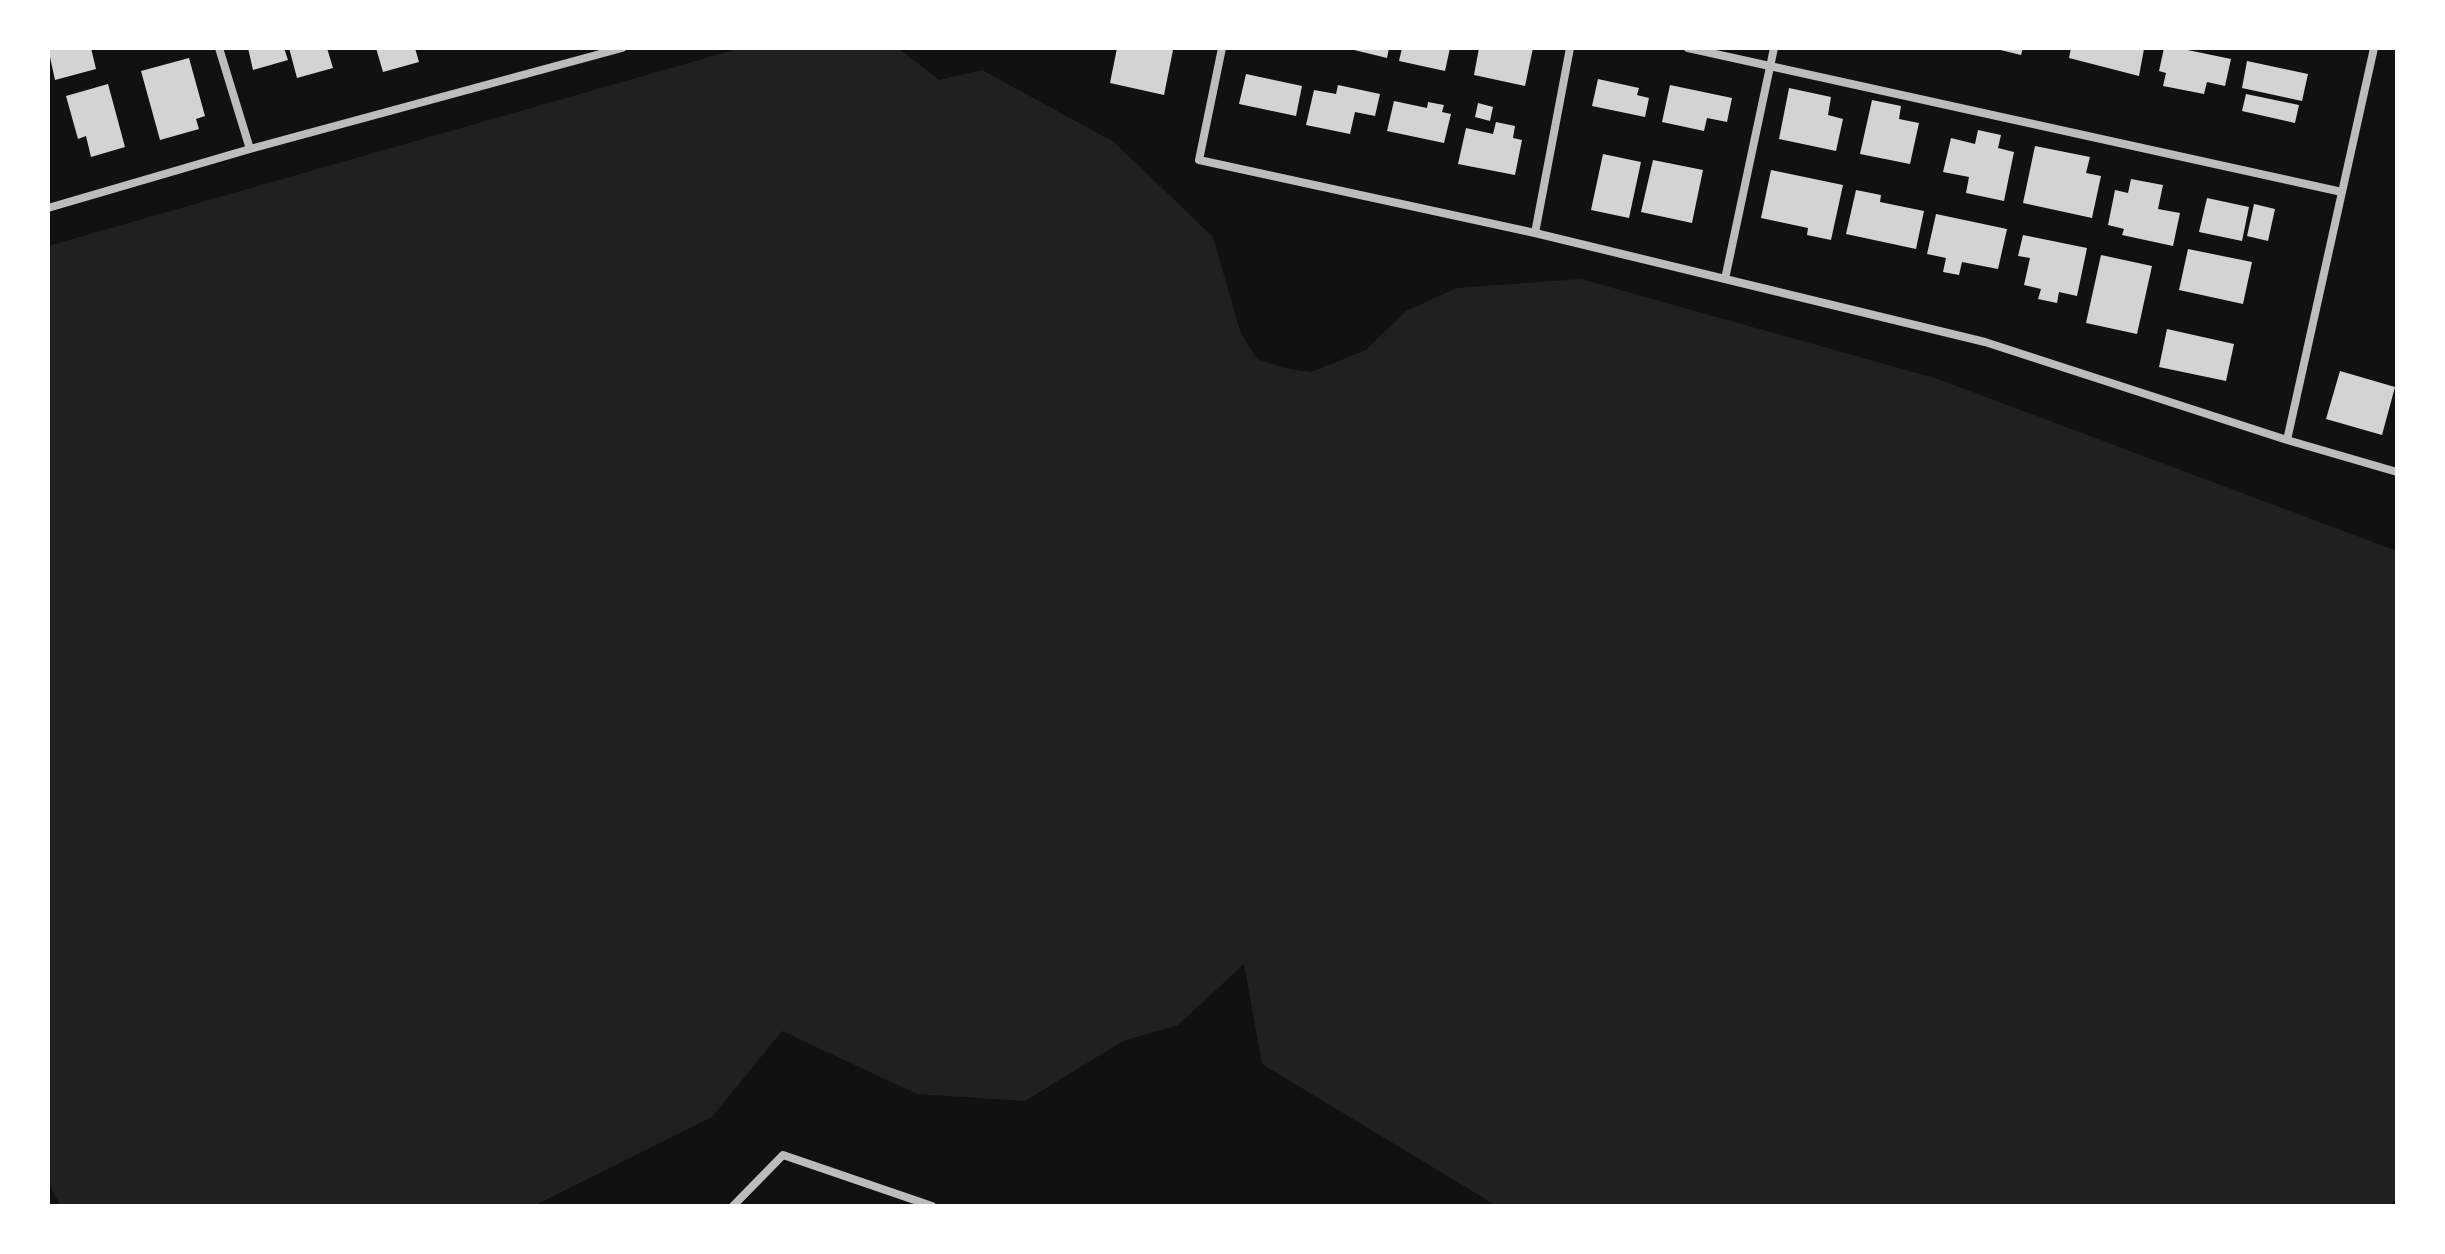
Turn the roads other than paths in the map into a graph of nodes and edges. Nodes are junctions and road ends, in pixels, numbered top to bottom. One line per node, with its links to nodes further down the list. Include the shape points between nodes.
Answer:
1 (219, 48): 9 (street)
2 (622, 48): 9 (street)
3 (1222, 48): 12 (street, via 1199,160)
4 (1570, 48): 12 (street)
5 (1688, 48): 8 (street)
6 (1774, 48): 8 (street)
7 (2374, 48): 10 (street)
8 (1770, 64): 10 (street); 13 (street)
9 (250, 149): 11 (street)
10 (2342, 192): 14 (street)
11 (48, 208)
12 (1535, 233): 13 (street)
13 (1725, 279): 14 (street, via 1985,342)
14 (2287, 440): 15 (street)
15 (2397, 472)
16 (733, 1206): 17 (street, via 783,1155)
17 (932, 1206)

